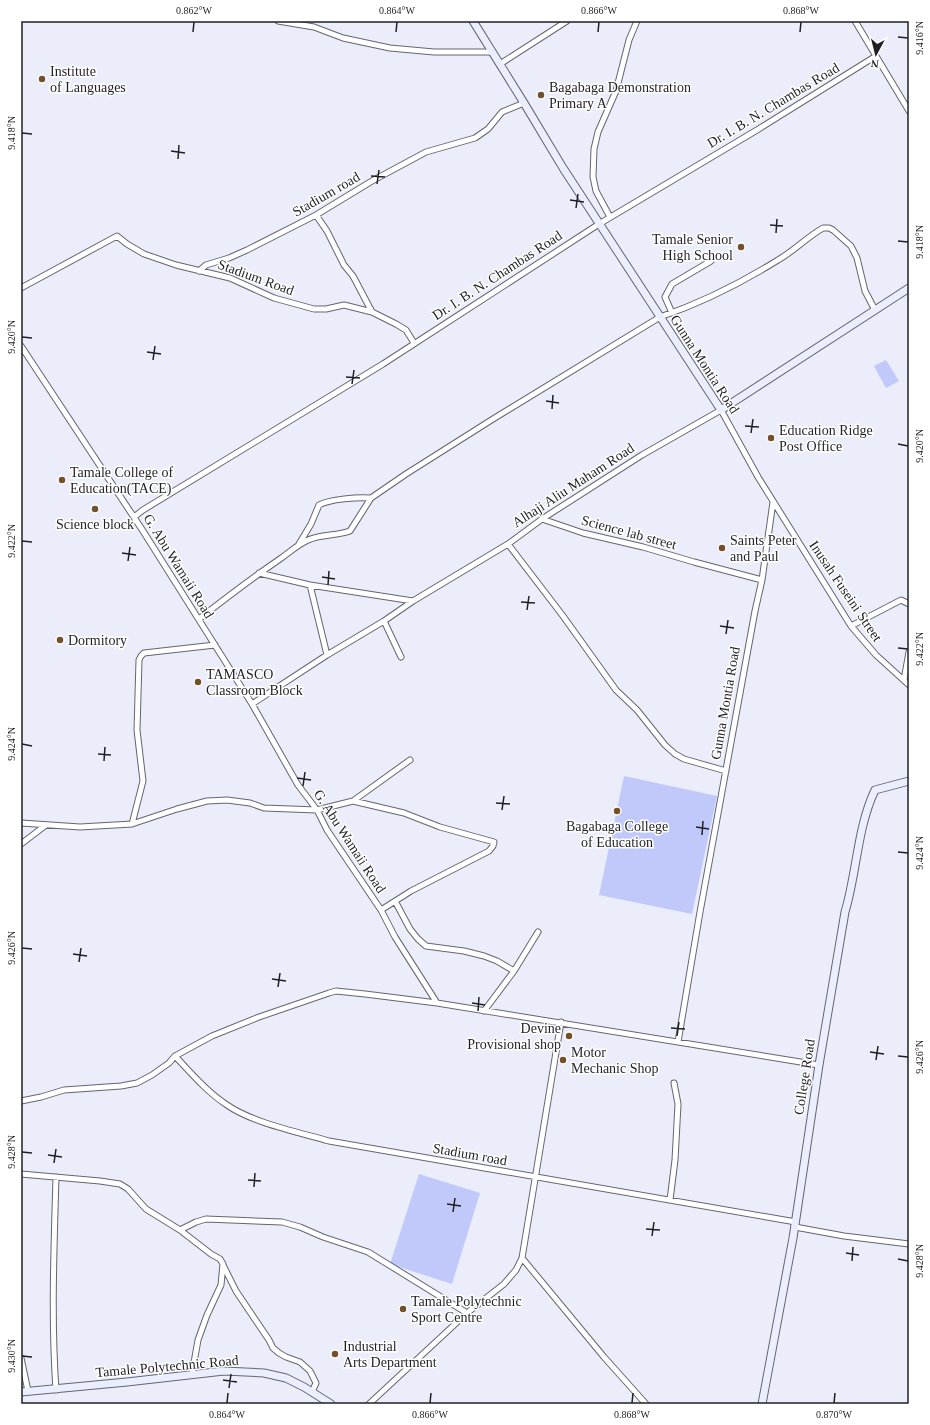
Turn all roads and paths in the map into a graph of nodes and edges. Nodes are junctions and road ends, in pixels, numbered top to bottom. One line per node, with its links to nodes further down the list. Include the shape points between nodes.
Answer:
1 (278, 21): 6 (street, via 314,27 343,38 390,48 434,52)
2 (473, 21): 6 (street, Gunna Montia Road)
3 (567, 21): 8 (street)
4 (637, 21): 12 (street, via 629,40 616,92 598,132 594,150 593,177 596,191)
5 (855, 21): 7 (street)
6 (492, 52): 8 (street, Gunna Montia Road)
7 (876, 56): 10 (street); 12 (street, Dr. I. B. N. Chambas Road)
8 (500, 64): 9 (street, Gunna Montia Road)
9 (524, 103): 11 (street, Stadium road, via 502,112 488,129 474,138 426,152); 13 (street, Gunna Montia Road)
10 (909, 111)
11 (316, 215): 15 (street, Stadium road, via 247,250 210,263); 19 (street)
12 (610, 217): 13 (street, Dr. I. B. N. Chambas Road)
13 (599, 224): 21 (street, Gunna Montia Road); 22 (street, Dr. I. B. N. Chambas Road)
14 (712, 261): 20 (street, via 672,284 665,297)
15 (200, 271): 16 (street, Stadium Road, via 144,254 115,236); 19 (street, Stadium Road, via 230,278 274,298 314,309 344,305)
16 (21, 288)
17 (909, 288): 18 (street, Alhaji Aliu Maham Road)
18 (875, 310): 20 (street, via 865,291 857,258 851,246 826,227 758,272); 24 (street, Alhaji Aliu Maham Road)
19 (372, 312): 22 (street, Stadium Road, via 406,330)
20 (672, 313): 21 (street)
21 (660, 317): 24 (street, Gunna Montia Road); 25 (street, via 492,419)
22 (414, 343): 27 (street, Dr. I. B. N. Chambas Road)
23 (21, 346): 27 (street, G. Abu Wamaii Road)
24 (720, 410): 26 (street, Gunna Montia Road); 28 (street, Alhaji Aliu Maham Road, via 642,455)
25 (371, 498): 29 (street, via 350,531 319,536); 29 (street, via 360,497 319,505)
26 (773, 502): 32 (street, Gunna Montia Road); 38 (street, Inusah Fuseini Street)
27 (134, 517): 36 (street, G. Abu Wamaii Road)
28 (542, 519): 30 (street, Alhaji Aliu Maham Road); 32 (street, Science lab street, via 582,533)
29 (299, 544): 31 (street)
30 (508, 544): 34 (street, Alhaji Aliu Maham Road); 47 (street, via 616,690 637,710 665,745 684,760)
31 (259, 573): 33 (street); 36 (street)
32 (762, 580): 47 (street, Gunna Montia Road)
33 (310, 585): 34 (street); 41 (street)
34 (413, 601): 37 (street, Alhaji Aliu Maham Road)
35 (909, 604): 38 (street, via 901,600)
36 (199, 619): 39 (street, G. Abu Wamaii Road)
37 (384, 621): 41 (street, Alhaji Aliu Maham Road); 42 (street)
38 (851, 626): 43 (street, Inusah Fuseini Street, via 869,649)
39 (215, 645): 45 (street, G. Abu Wamaii Road); 52 (street, via 144,653 139,660 137,730 143,781)
40 (909, 652): 43 (street)
41 (327, 655): 45 (street, Alhaji Aliu Maham Road)
42 (401, 657)
43 (904, 680): 44 (street, Inusah Fuseini Street)
44 (909, 685)
45 (252, 704): 50 (street, G. Abu Wamaii Road, via 298,785)
46 (410, 760): 49 (street)
47 (726, 770): 62 (street, Gunna Montia Road)
48 (909, 781): 64 (street, College Road, via 875,790 870,801 845,912)
49 (352, 801): 50 (street); 55 (street, via 404,813 440,827 494,842 489,851)
50 (317, 810): 52 (street, via 264,808 227,800 207,801); 56 (street, G. Abu Wamaii Road, via 326,830)
51 (21, 823): 53 (street)
52 (132, 824): 53 (street, via 80,827)
53 (46, 825): 54 (street)
54 (21, 844)
55 (395, 901): 56 (street); 58 (street, via 410,929 426,946 484,956)
56 (381, 910): 59 (street, G. Abu Wamaii Road)
57 (538, 932): 58 (street)
58 (514, 970): 60 (street)
59 (437, 1003): 60 (street); 63 (street, via 329,992 212,1036)
60 (484, 1012): 61 (street)
61 (561, 1022): 62 (street); 69 (street)
62 (678, 1042): 64 (street)
63 (175, 1056): 66 (street, via 169,1063 137,1083 64,1090); 69 (street, Stadium road, via 226,1104 277,1126 329,1141)
64 (819, 1065): 71 (street, College Road)
65 (674, 1083): 70 (street, via 678,1104)
66 (21, 1101)
67 (21, 1174): 68 (street)
68 (56, 1177): 72 (street, via 120,1184 146,1209); 79 (street, via 53,1346)
69 (535, 1177): 70 (street, Stadium road); 74 (street)
70 (670, 1200): 71 (street, Stadium road)
71 (795, 1224): 73 (street, Stadium road, via 844,1236); 85 (street, College Road)
72 (180, 1230): 75 (street, via 220,1259); 76 (street, via 206,1219 288,1223 368,1252)
73 (909, 1244)
74 (522, 1258): 76 (street, via 504,1284); 84 (street)
75 (222, 1264): 78 (street, via 220,1285 198,1340); 81 (street, via 236,1291 273,1348 286,1357 300,1362 310,1371 316,1383)
76 (467, 1313): 83 (street)
77 (21, 1358): 80 (street)
78 (192, 1374): 79 (street, Tamale Polytechnic Road); 81 (street, Tamale Polytechnic Road, via 224,1371 264,1373 286,1378)
79 (56, 1390): 80 (street, Tamale Polytechnic Road)
80 (24, 1392)
81 (312, 1392): 82 (street, Tamale Polytechnic Road)
82 (331, 1404)
83 (369, 1404)
84 (646, 1404)
85 (762, 1404)

